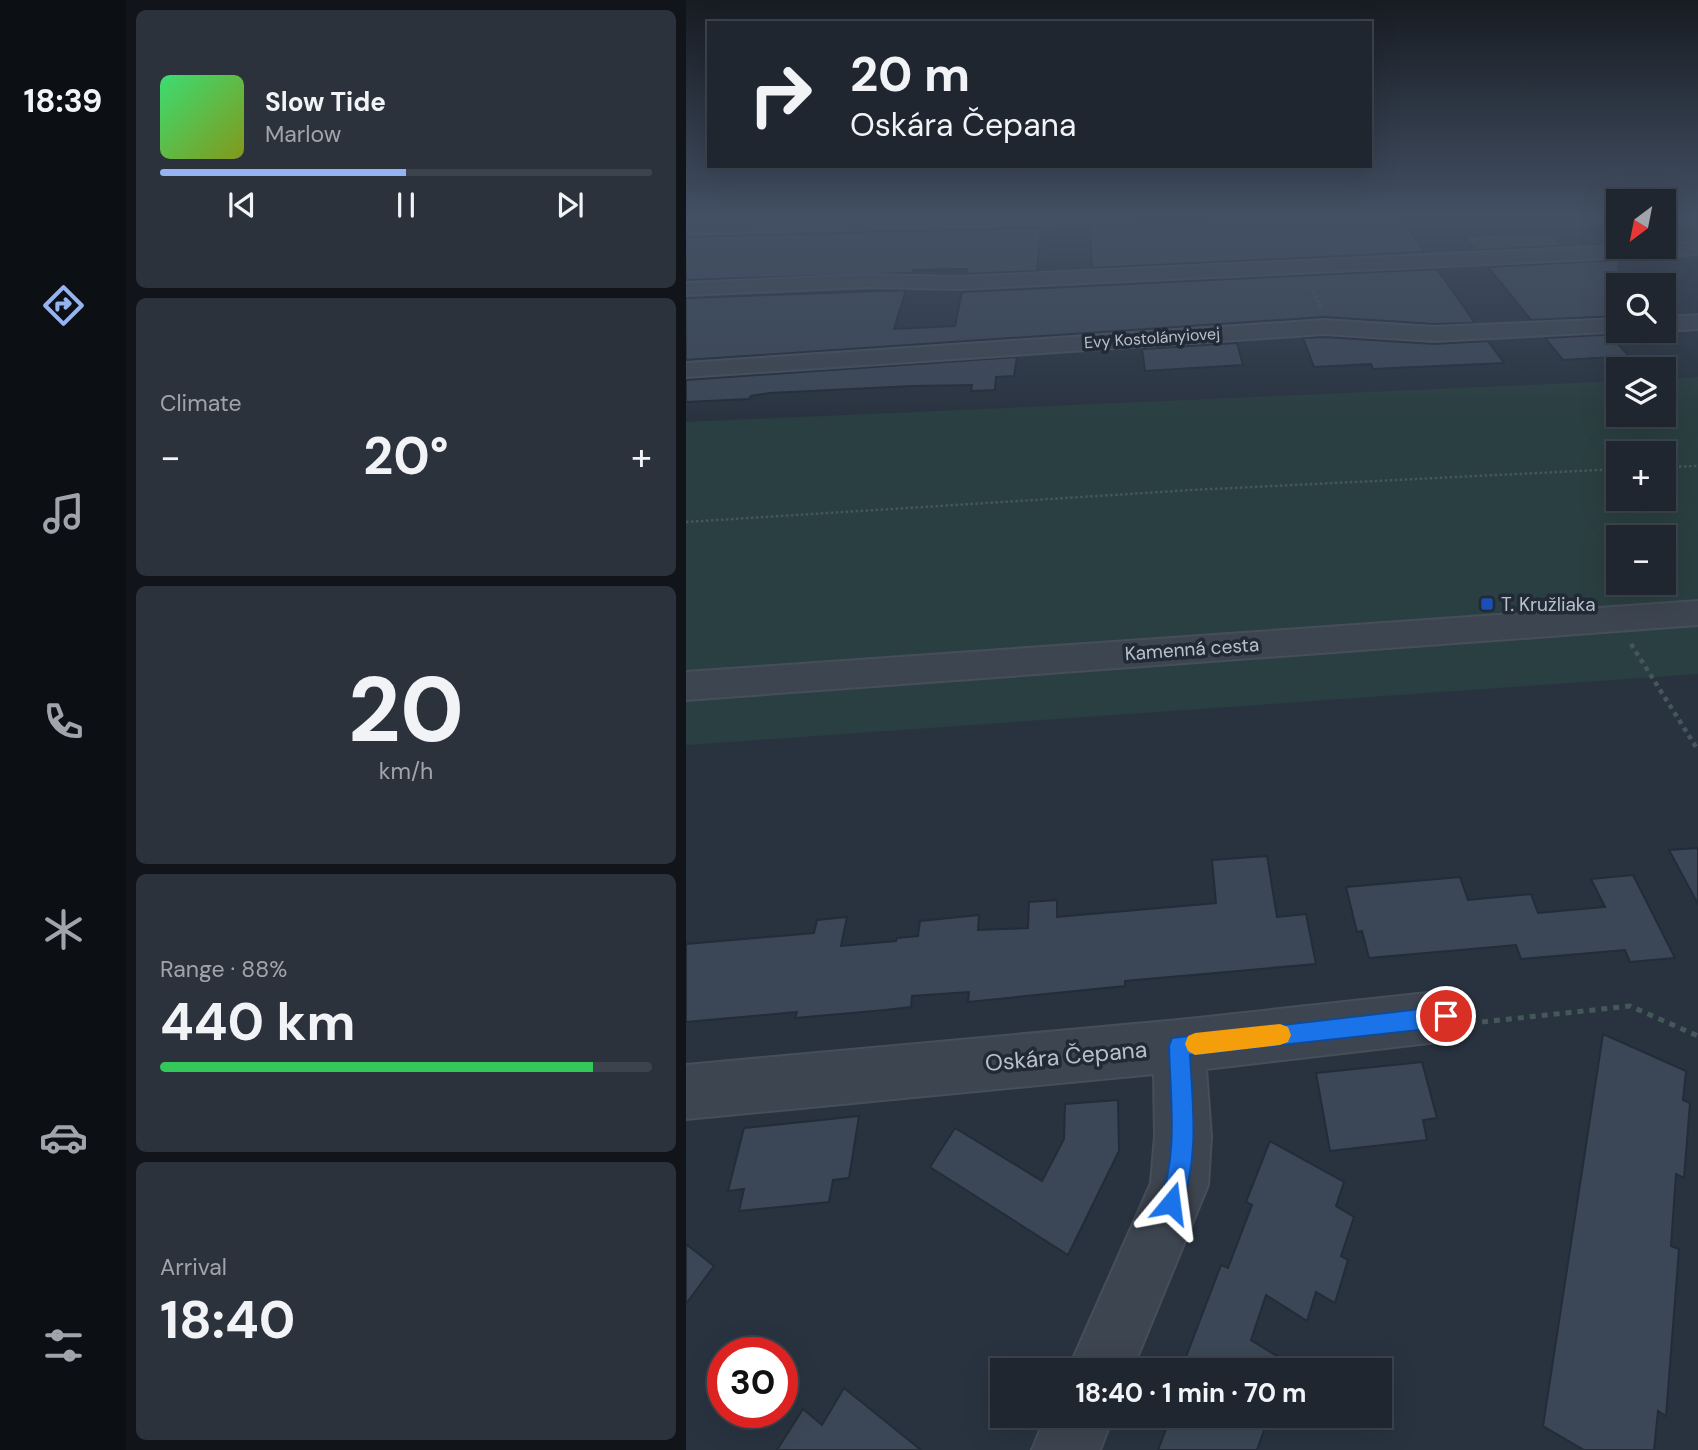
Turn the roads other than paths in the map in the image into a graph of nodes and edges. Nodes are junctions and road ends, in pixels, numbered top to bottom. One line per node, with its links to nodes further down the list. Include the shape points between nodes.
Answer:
1 (807, 284): 2 (street)
2 (686, 289)
3 (1698, 321): 4 (street)
4 (1676, 323)
5 (1606, 327): 6 (street, Evy Kostolányiovej, via 1434,334 1330,327)
6 (686, 370)
7 (1698, 613): 8 (street, Kamenná cesta)
8 (686, 685)
9 (1446, 1016): 10 (street, Oskára Čepana)
10 (1179, 1046): 11 (street, Oskára Čepana); 12 (street, via 1183,1136 1179,1185)
11 (686, 1092)
12 (1105, 1358)
13 (1075, 1428): 14 (street)
14 (1066, 1450)

